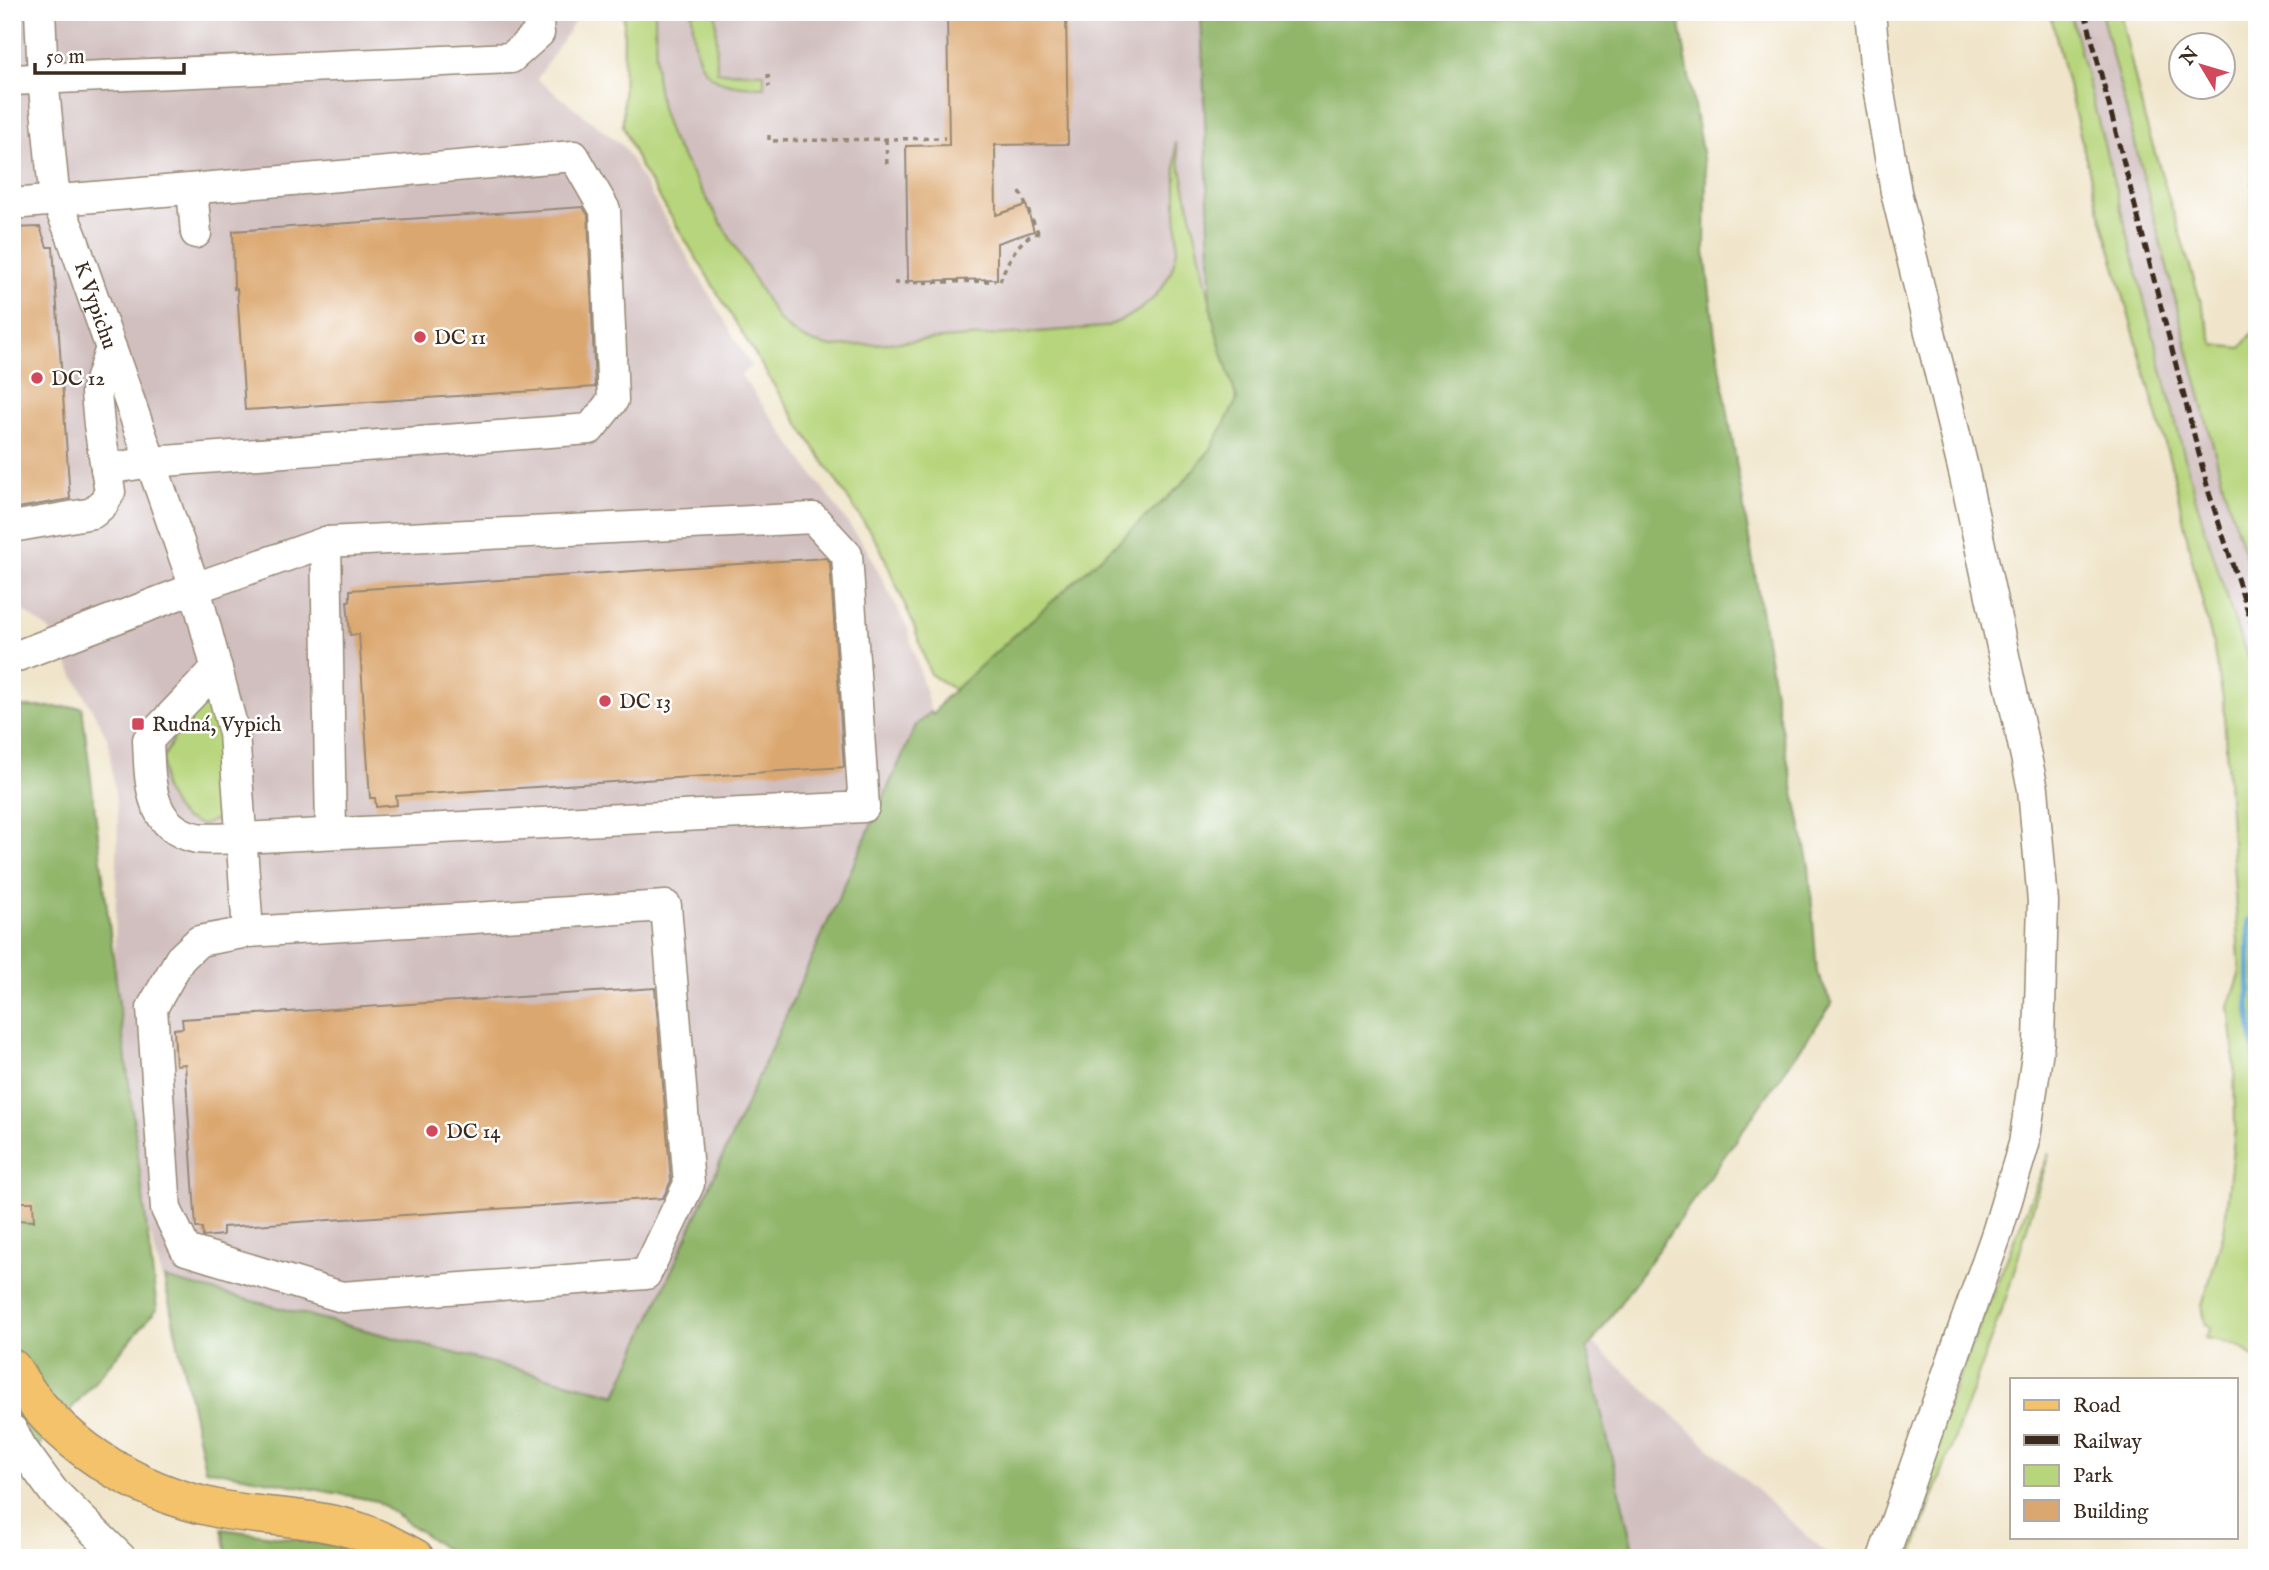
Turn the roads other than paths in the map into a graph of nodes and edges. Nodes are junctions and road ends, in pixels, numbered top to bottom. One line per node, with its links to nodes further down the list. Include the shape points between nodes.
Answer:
1 (40, 12): 4 (street, K Vypichu)
2 (537, 12): 4 (street, via 539,33 511,58)
3 (1870, 12): 25 (street, via 1896,192 1964,472 2033,789 2043,902 2039,1041 2024,1144)
4 (43, 78): 5 (street); 7 (street, K Vypichu)
5 (12, 80)
6 (192, 189): 7 (street); 9 (street); 11 (street, via 574,156 604,210 613,400 590,429)
7 (57, 201): 8 (street); 10 (street, K Vypichu)
8 (12, 204)
9 (196, 233)
10 (111, 348): 11 (street, K Vypichu); 12 (street, via 96,393)
11 (152, 463): 12 (street); 15 (street, K Vypichu)
12 (106, 469): 13 (street, via 110,492 93,513)
13 (12, 527)
14 (326, 542): 15 (street); 18 (street); 18 (street, via 813,518 847,555 864,807)
15 (195, 588): 16 (street); 17 (street, K Vypichu)
16 (12, 658)
17 (217, 668): 19 (street, K Vypichu, via 234,733); 19 (street, via 148,740 151,793 167,825 196,838)
18 (331, 833): 19 (street)
19 (241, 838): 20 (street, K Vypichu)
20 (248, 932): 20 (street, via 666,905 690,1184 646,1274 342,1297 186,1250 166,1209 152,1008 180,959 199,942)
21 (15, 1381): 24 (main road, via 55,1424 106,1465 154,1489 218,1508 359,1531)
22 (12, 1430): 23 (street, via 52,1491)
23 (121, 1558)
24 (415, 1558)
25 (1883, 1558)

